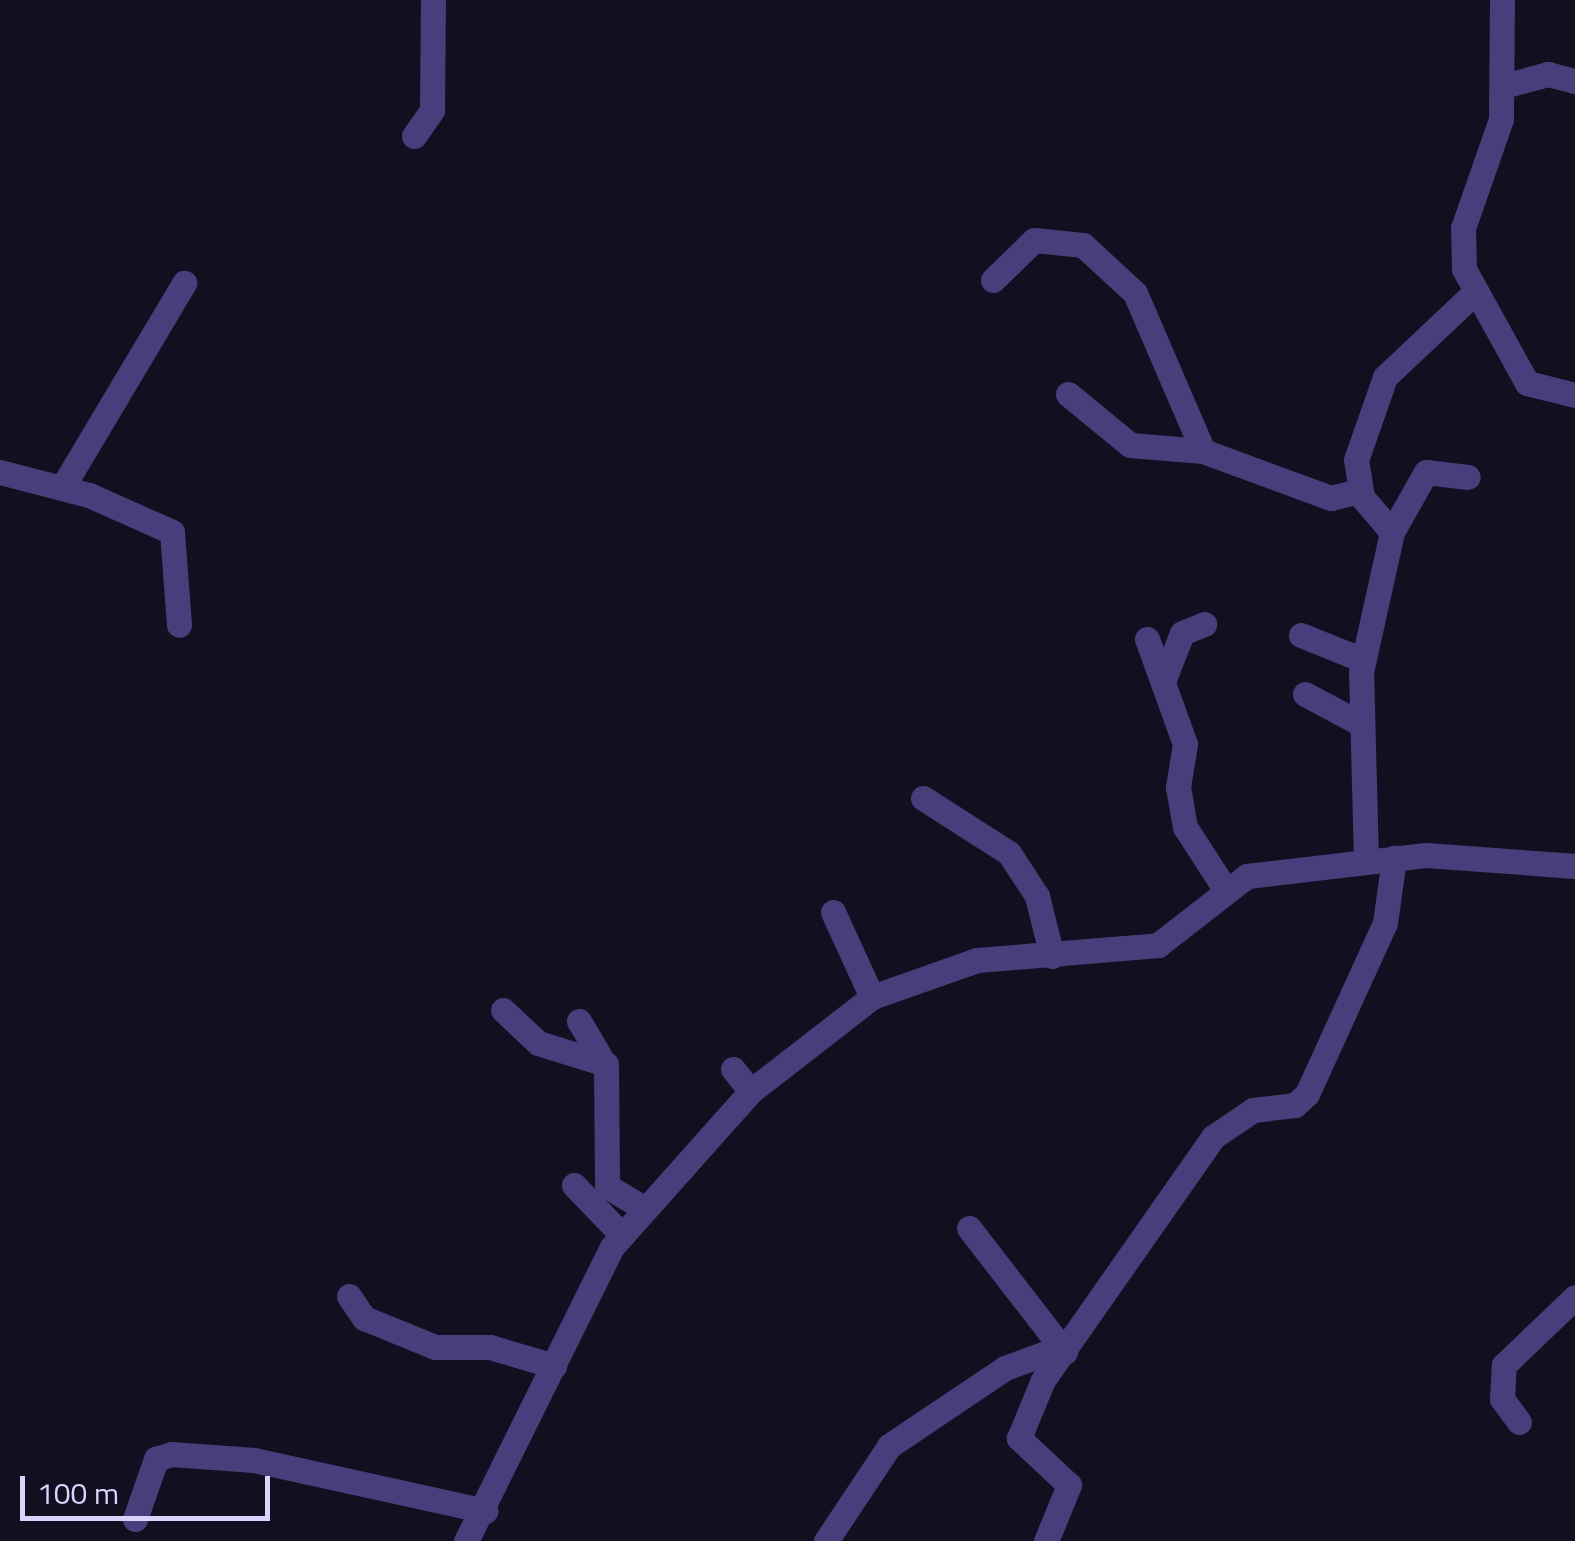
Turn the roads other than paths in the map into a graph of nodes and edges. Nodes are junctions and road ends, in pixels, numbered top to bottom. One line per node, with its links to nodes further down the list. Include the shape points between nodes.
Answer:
1 (433, 0): 5 (street, via 432,110)
2 (1502, 0): 4 (street)
3 (1575, 81): 4 (street, via 1548,74)
4 (1504, 86): 8 (street, via 1491,155 1463,228)
5 (414, 136)
6 (992, 280): 11 (street, via 1034,240 1068,240 1097,254 1136,292)
7 (184, 283): 14 (street)
8 (1472, 295): 10 (street, via 1527,383); 15 (street, via 1384,377 1356,460)
9 (1068, 394): 11 (street, via 1130,445)
10 (1575, 395)
11 (1203, 451): 15 (street, via 1330,498)
12 (0, 472): 14 (street)
13 (1468, 477): 16 (street, via 1426,472)
14 (62, 488): 18 (street, via 172,532)
15 (1360, 491): 16 (street)
16 (1392, 532): 21 (street)
17 (1204, 624): 22 (street, via 1182,633)
18 (179, 625)
19 (1301, 635): 21 (street)
20 (1147, 639): 22 (street)
21 (1363, 660): 24 (street)
22 (1164, 679): 29 (street, via 1185,744 1180,812)
23 (1305, 694): 24 (street)
24 (1359, 722): 28 (street)
25 (922, 798): 31 (street, via 1010,853 1038,896)
26 (1394, 858): 27 (street); 28 (street); 44 (street, via 1384,924 1307,1094 1221,1119)
27 (1573, 860)
28 (1366, 862): 29 (street)
29 (1223, 886): 31 (street, via 1158,945)
30 (833, 912): 32 (street)
31 (1052, 956): 32 (street, via 976,960)
32 (872, 997): 37 (street)
33 (503, 1010): 35 (street, via 538,1043)
34 (580, 1021): 35 (street)
35 (602, 1060): 39 (street, via 604,1178 612,1193)
36 (733, 1069): 37 (street)
37 (751, 1091): 39 (street)
38 (574, 1185): 41 (street)
39 (660, 1204): 41 (street)
40 (969, 1228): 44 (street)
41 (622, 1235): 45 (street)
42 (349, 1296): 45 (street, via 364,1318 435,1348 490,1347)
43 (1575, 1297): 46 (street, via 1545,1316 1504,1365 1502,1399)
44 (1062, 1350): 50 (street, via 1005,1368 914,1425 870,1467); 51 (street, via 1019,1428 1021,1443 1069,1485)
45 (554, 1366): 47 (street)
46 (1519, 1422)
47 (484, 1512): 48 (street, via 254,1460 171,1454 156,1459); 49 (street)
48 (135, 1519)
49 (466, 1541)
50 (826, 1541)
51 (1046, 1541)

